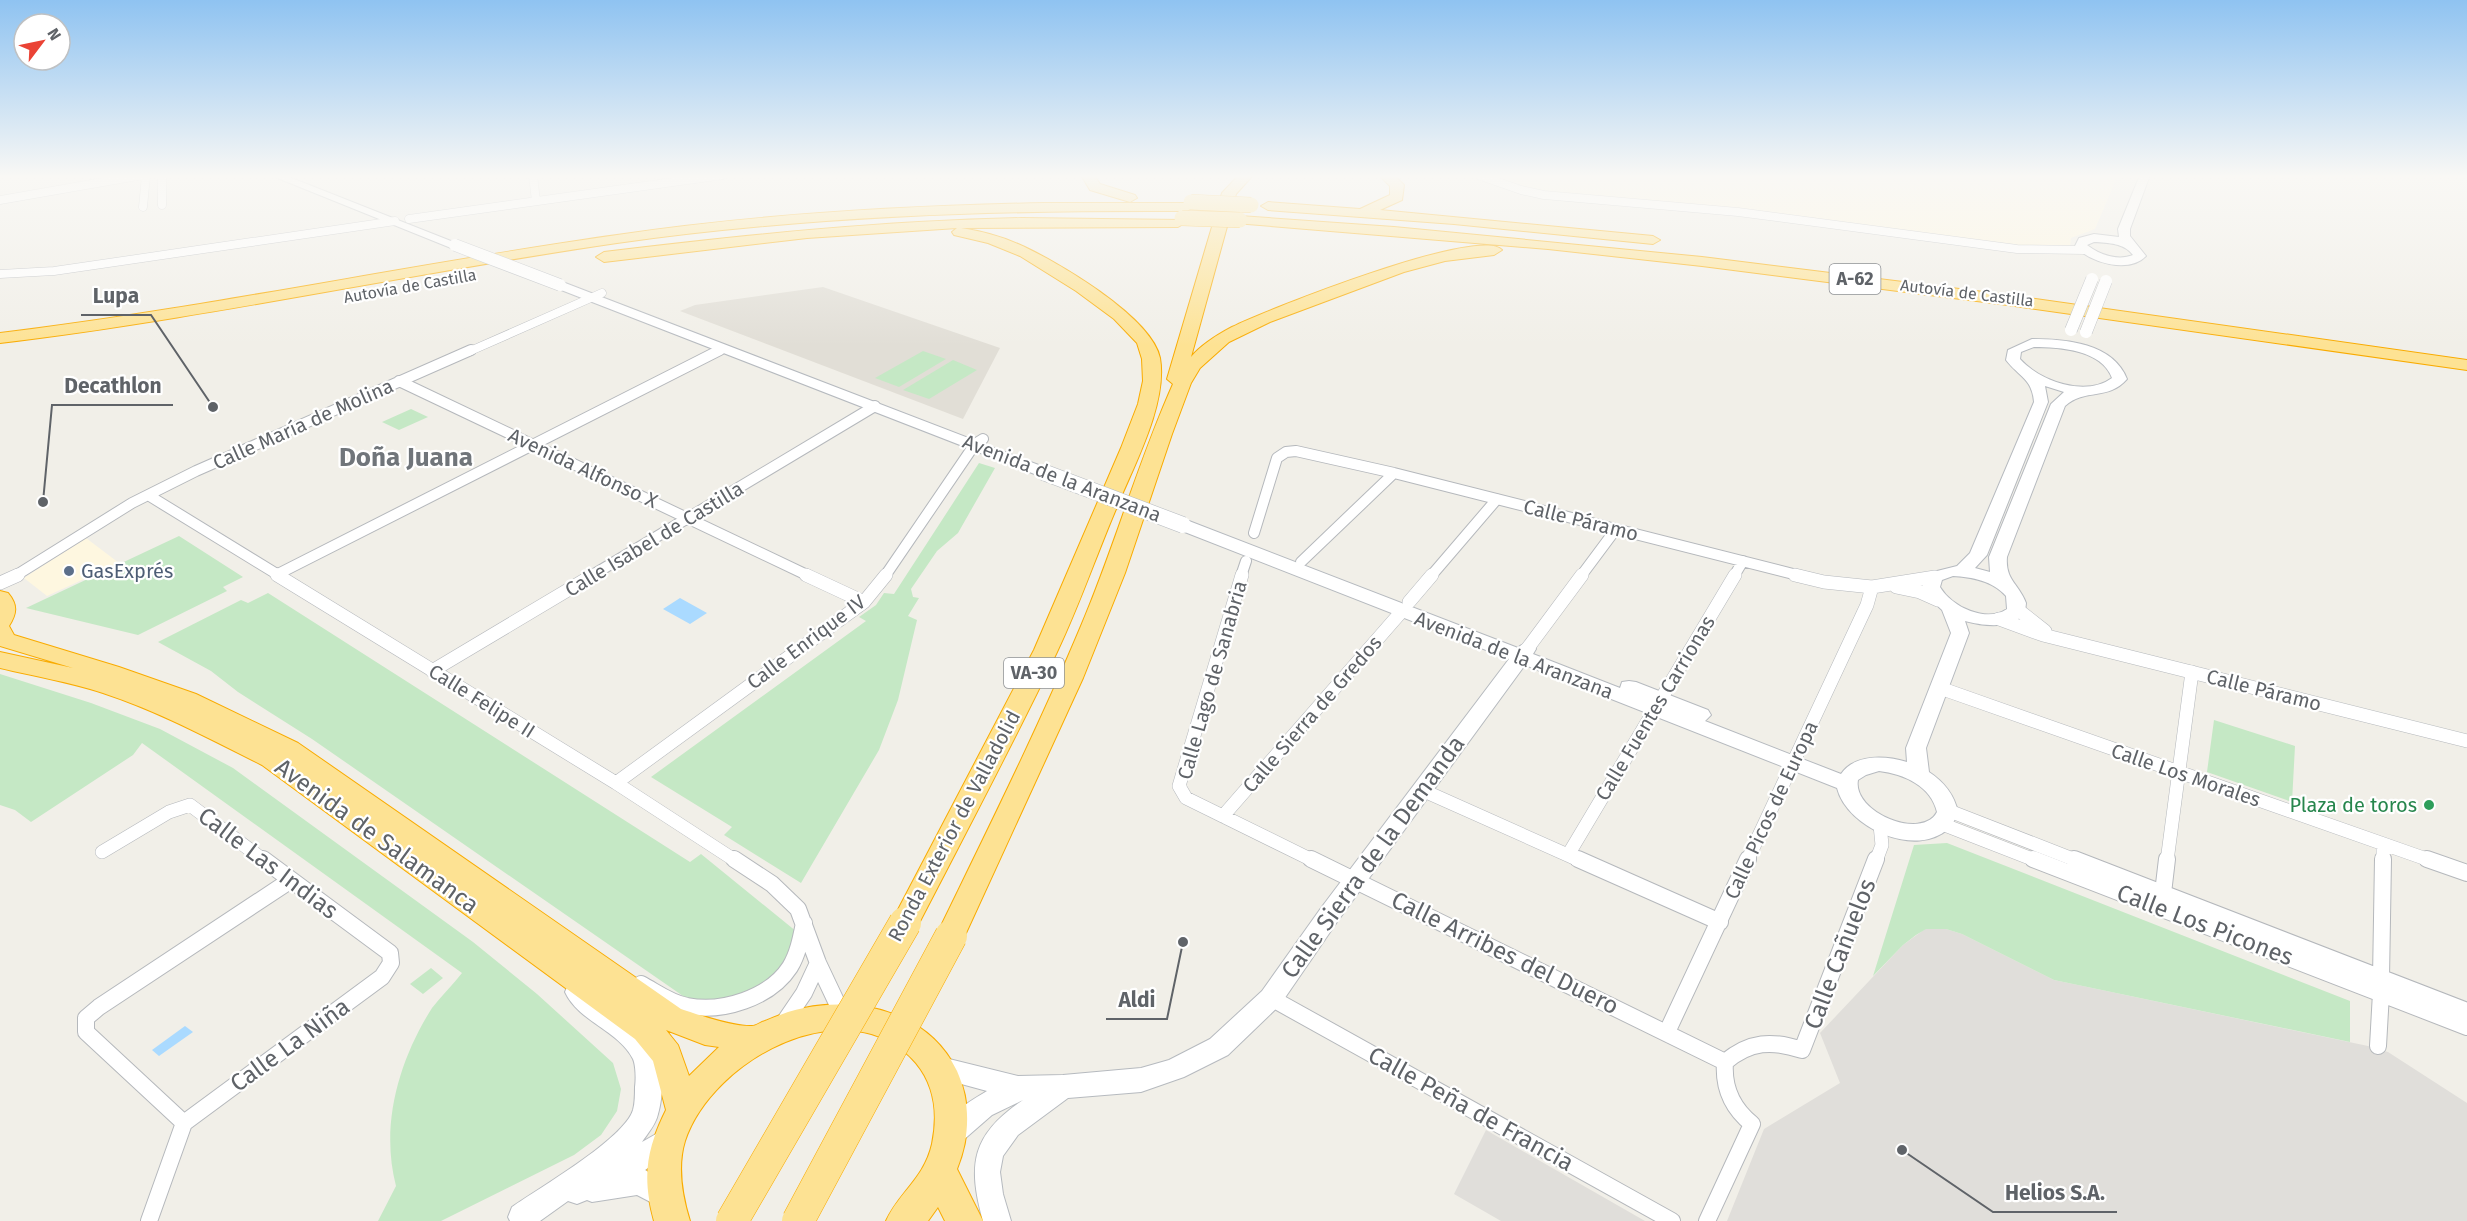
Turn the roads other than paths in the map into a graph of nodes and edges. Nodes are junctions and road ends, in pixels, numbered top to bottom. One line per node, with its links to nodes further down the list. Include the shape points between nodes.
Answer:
1 (320, 232): 29 (street, via 54,271)
2 (427, 232): 19 (street, Avenida de la Aranzana)
3 (437, 232): 19 (street, Avenida de la Aranzana)
4 (681, 232): 30 (highway, Autovía de Castilla)
5 (768, 232): 34 (highway, Autovía de Castilla, via 542,263)
6 (842, 232): 25 (highway)
7 (953, 232): 47 (highway, via 972,234 1030,255 1109,308 1143,338 1151,357 1152,381)
8 (1206, 232): 47 (highway, via 1154,396)
9 (1218, 232): 48 (highway)
10 (1389, 232): 21 (highway)
11 (1414, 232): 33 (highway, Autovía de Castilla / A-62, via 1628,252)
12 (1488, 232): 28 (highway, Autovía de Castilla / A-62, via 1633,242)
13 (1564, 232): 18 (highway)
14 (1889, 232): 22 (street, via 2017,249)
15 (2109, 232): 17 (street)
16 (2124, 232): 20 (street)
17 (2102, 238): 20 (street); 22 (street, via 2083,241)
18 (1667, 242)
19 (460, 243): 32 (street, Avenida de la Aranzana, bridge)
20 (2129, 245): 26 (street, via 2140,256)
21 (1526, 248): 33 (highway); 48 (highway, via 1481,250 1421,261 1245,327 1218,342 1191,366)
22 (2085, 250): 23 (street)
23 (2098, 256): 26 (street); 31 (street)
24 (1810, 258): 28 (highway)
25 (590, 259)
26 (2123, 261): 31 (street)
27 (556, 265): 34 (highway)
28 (1857, 267): 41 (highway, Autovía de Castilla / A-62)
29 (0, 274)
30 (382, 279): 35 (highway, via 184,308); 36 (highway, Autovía de Castilla, via 208,309)
31 (2099, 280): 37 (street, bridge, via 2068,335); 40 (street, bridge, via 2084,339)
32 (597, 295): 38 (street, Avenida de la Aranzana); 44 (street, Calle María de Molina); 49 (street, Avenida de la Aranzana)
33 (2060, 306): 42 (highway, Autovía de Castilla / A-62)
34 (262, 314): 39 (highway, Autovía de Castilla)
35 (0, 324)
36 (0, 338)
37 (2058, 343): 40 (street); 43 (street, via 2022,345 2011,353 2015,365)
38 (723, 349): 46 (street, Avenida de la Aranzana); 50 (street)
39 (0, 351)
40 (2092, 352): 45 (street, via 2114,365 2120,379 2109,388)
41 (2467, 352)
42 (2467, 365)
43 (2032, 377): 45 (street); 61 (street, via 2041,402 1978,555)
44 (399, 381): 50 (street, Avenida Alfonso X); 52 (street, Calle María de Molina)
45 (2082, 390): 66 (street, via 2058,404 1998,557 1997,568)
46 (875, 406): 49 (street, Avenida de la Aranzana); 54 (street, Calle Isabel de Castilla)
47 (1144, 414): 128 (highway, Ronda Exterior de Valladolid / VA-30, bridge, via 1046,650 905,923)
48 (1162, 434): 129 (highway, Ronda Exterior de Valladolid / VA-30, bridge, via 1116,570 1039,752 951,936)
49 (979, 441): 55 (street, Avenida de la Aranzana, bridge); 69 (street, Calle Enrique IV)
50 (532, 446): 54 (street, Avenida Alfonso X); 62 (street)
51 (1394, 473): 53 (street, Calle Páramo); 57 (street, Calle Páramo, via 1305,452 1286,452 1277,458); 60 (street)
52 (148, 495): 62 (street, Calle Felipe II); 64 (street, Calle María de Molina)
53 (1497, 499): 56 (street, Calle Páramo); 71 (street, Calle Sierra de Gredos)
54 (689, 518): 69 (street, Avenida Alfonso X); 79 (street, Calle Isabel de Castilla)
55 (1185, 522): 60 (street, Avenida de la Aranzana); 71 (street, Avenida de la Aranzana)
56 (1616, 529): 59 (street, Calle Páramo); 77 (street, Calle Sierra de la Demanda)
57 (1254, 533)
58 (1246, 561): 92 (street, Calle Lago de Sanabria, via 1182,772 1179,786)
59 (1743, 561): 67 (street, Calle Páramo, via 1824,582); 82 (street, Calle Fuentes Carrionas)
60 (1301, 562): 71 (street, Avenida de la Aranzana)
61 (1962, 570): 63 (street); 66 (street)
62 (278, 574): 79 (street, Calle Felipe II)
63 (1935, 577): 65 (street, Calle Páramo); 70 (street, via 1931,587)
64 (14, 578): 68 (street, Calle María de Molina); 68 (street, Calle María de Molina)
65 (1888, 585): 67 (street, Calle Páramo); 70 (street, Calle Páramo, via 1920,592)
66 (2004, 586): 72 (street, via 2017,601)
67 (1872, 587): 85 (street, Calle Picos de Europa)
68 (1, 601)
69 (864, 602): 90 (street, Calle Enrique IV)
70 (1945, 605): 73 (street); 75 (street)
71 (1405, 607): 77 (street, Avenida de la Aranzana); 93 (street, Calle Sierra de Gredos)
72 (2017, 609): 73 (street, via 2011,616); 76 (street, Calle Páramo)
73 (1992, 620): 75 (street); 76 (street, Calle Páramo)
74 (0, 630): 105 (highway, Avenida de Salamanca, via 6,640 172,694 289,749)
75 (1960, 633): 81 (street)
76 (2062, 640): 80 (street, Calle Páramo)
77 (1524, 653): 82 (street, Avenida de la Aranzana); 91 (street, Calle Sierra de la Demanda)
78 (0, 660): 105 (highway, Avenida de Salamanca, via 90,681 156,705 271,759)
79 (432, 670): 90 (street, Calle Felipe II)
80 (2193, 672): 83 (street, Calle Páramo); 87 (street)
81 (1940, 688): 84 (street); 87 (street, Calle Los Morales)
82 (1656, 704): 85 (street, Avenida de la Aranzana); 98 (street, Calle Fuentes Carrionas)
83 (2467, 741)
84 (1915, 753): 86 (street); 88 (street)
85 (1795, 759): 89 (street, Avenida de la Aranzana); 104 (street, Calle Picos de Europa)
86 (1897, 767): 88 (street); 89 (street, via 1867,766)
87 (2179, 772): 96 (street, Calle Los Morales); 102 (street)
88 (1919, 775): 94 (street, via 1939,792)
89 (1850, 779): 95 (street, via 1849,796 1854,805)
90 (616, 783): 103 (street, Calle Felipe II, via 772,884 798,909)
91 (1422, 790): 98 (street); 101 (street, Calle Sierra de la Demanda)
92 (1186, 798): 93 (street, Calle Arribes del Duero)
93 (1223, 816): 101 (street, Calle Arribes del Duero)
94 (1944, 817): 95 (street, via 1933,830); 102 (street, Calle Los Picones); 108 (street, Calle Los Picones)
95 (1887, 834): 116 (street, Calle Cañuelos, via 1802,1050 1766,1041 1745,1046)
96 (2383, 844): 99 (street, Calle Los Morales); 108 (street)
97 (102, 852): 100 (street, Calle Las Indias, via 169,812 190,805)
98 (1568, 855): 104 (street)
99 (2467, 873)
100 (291, 880): 106 (street, Calle Las Indias, via 390,953); 120 (street, via 86,1018 86,1032)
101 (1356, 880): 109 (street, Calle Sierra de la Demanda); 113 (street, Calle Arribes del Duero)
102 (2163, 893): 108 (street, Calle Los Picones)
103 (804, 922): 105 (street, Avenida de Salamanca, via 800,947 785,974 746,1002 720,1007 685,1006); 107 (street, Calle Felipe II)
104 (1720, 922): 113 (street, Calle Picos de Europa)
105 (560, 955): 114 (highway, Avenida de Salamanca, via 670,1018 705,1031); 121 (highway, Avenida de Salamanca, via 646,1029 667,1055); 126 (street, via 590,1006 626,1034 646,1056 649,1082 645,1115 625,1144)
106 (391, 963): 120 (street, Calle La Niña, via 382,977)
107 (818, 963): 111 (street, Calle Felipe II); 114 (street, via 796,1009)
108 (2381, 986): 110 (street, Calle Los Picones); 112 (street, Calle Los Picones); 115 (street)
109 (1270, 998): 119 (street, Calle Sierra de la Demanda, via 1219,1047 1175,1069 1141,1080); 133 (street, Calle Peña de Francia)
110 (2467, 1011)
111 (843, 1016): 114 (highway, via 821,1017); 117 (highway, via 883,1022 917,1040)
112 (2467, 1027)
113 (1666, 1032): 116 (street, Calle Arribes del Duero)
114 (765, 1035): 121 (highway, via 713,1071)
115 (2378, 1046)
116 (1725, 1062): 134 (street, via 1723,1076 1728,1094 1740,1116 1752,1124)
117 (941, 1068): 118 (street, Calle Sierra de la Demanda); 122 (highway, via 951,1098)
118 (1017, 1088): 119 (street, Calle Sierra de la Demanda); 122 (street, Calle Sierra de la Demanda, via 983,1107)
119 (1063, 1088): 132 (street, Calle Sierra de la Demanda, via 1020,1116 998,1137 987,1157 988,1188)
120 (184, 1123): 127 (street)
121 (676, 1124): 124 (street, via 641,1158); 125 (highway, via 664,1163)
122 (952, 1133): 123 (highway)
123 (941, 1171): 130 (highway, via 917,1209); 131 (highway)
124 (570, 1194): 125 (street, via 640,1181); 126 (street)
125 (668, 1208)
126 (518, 1219)
127 (149, 1221)
128 (732, 1221)
129 (798, 1221)
130 (904, 1221)
131 (965, 1221)
132 (997, 1221)
133 (1672, 1221)
134 (1707, 1221)

